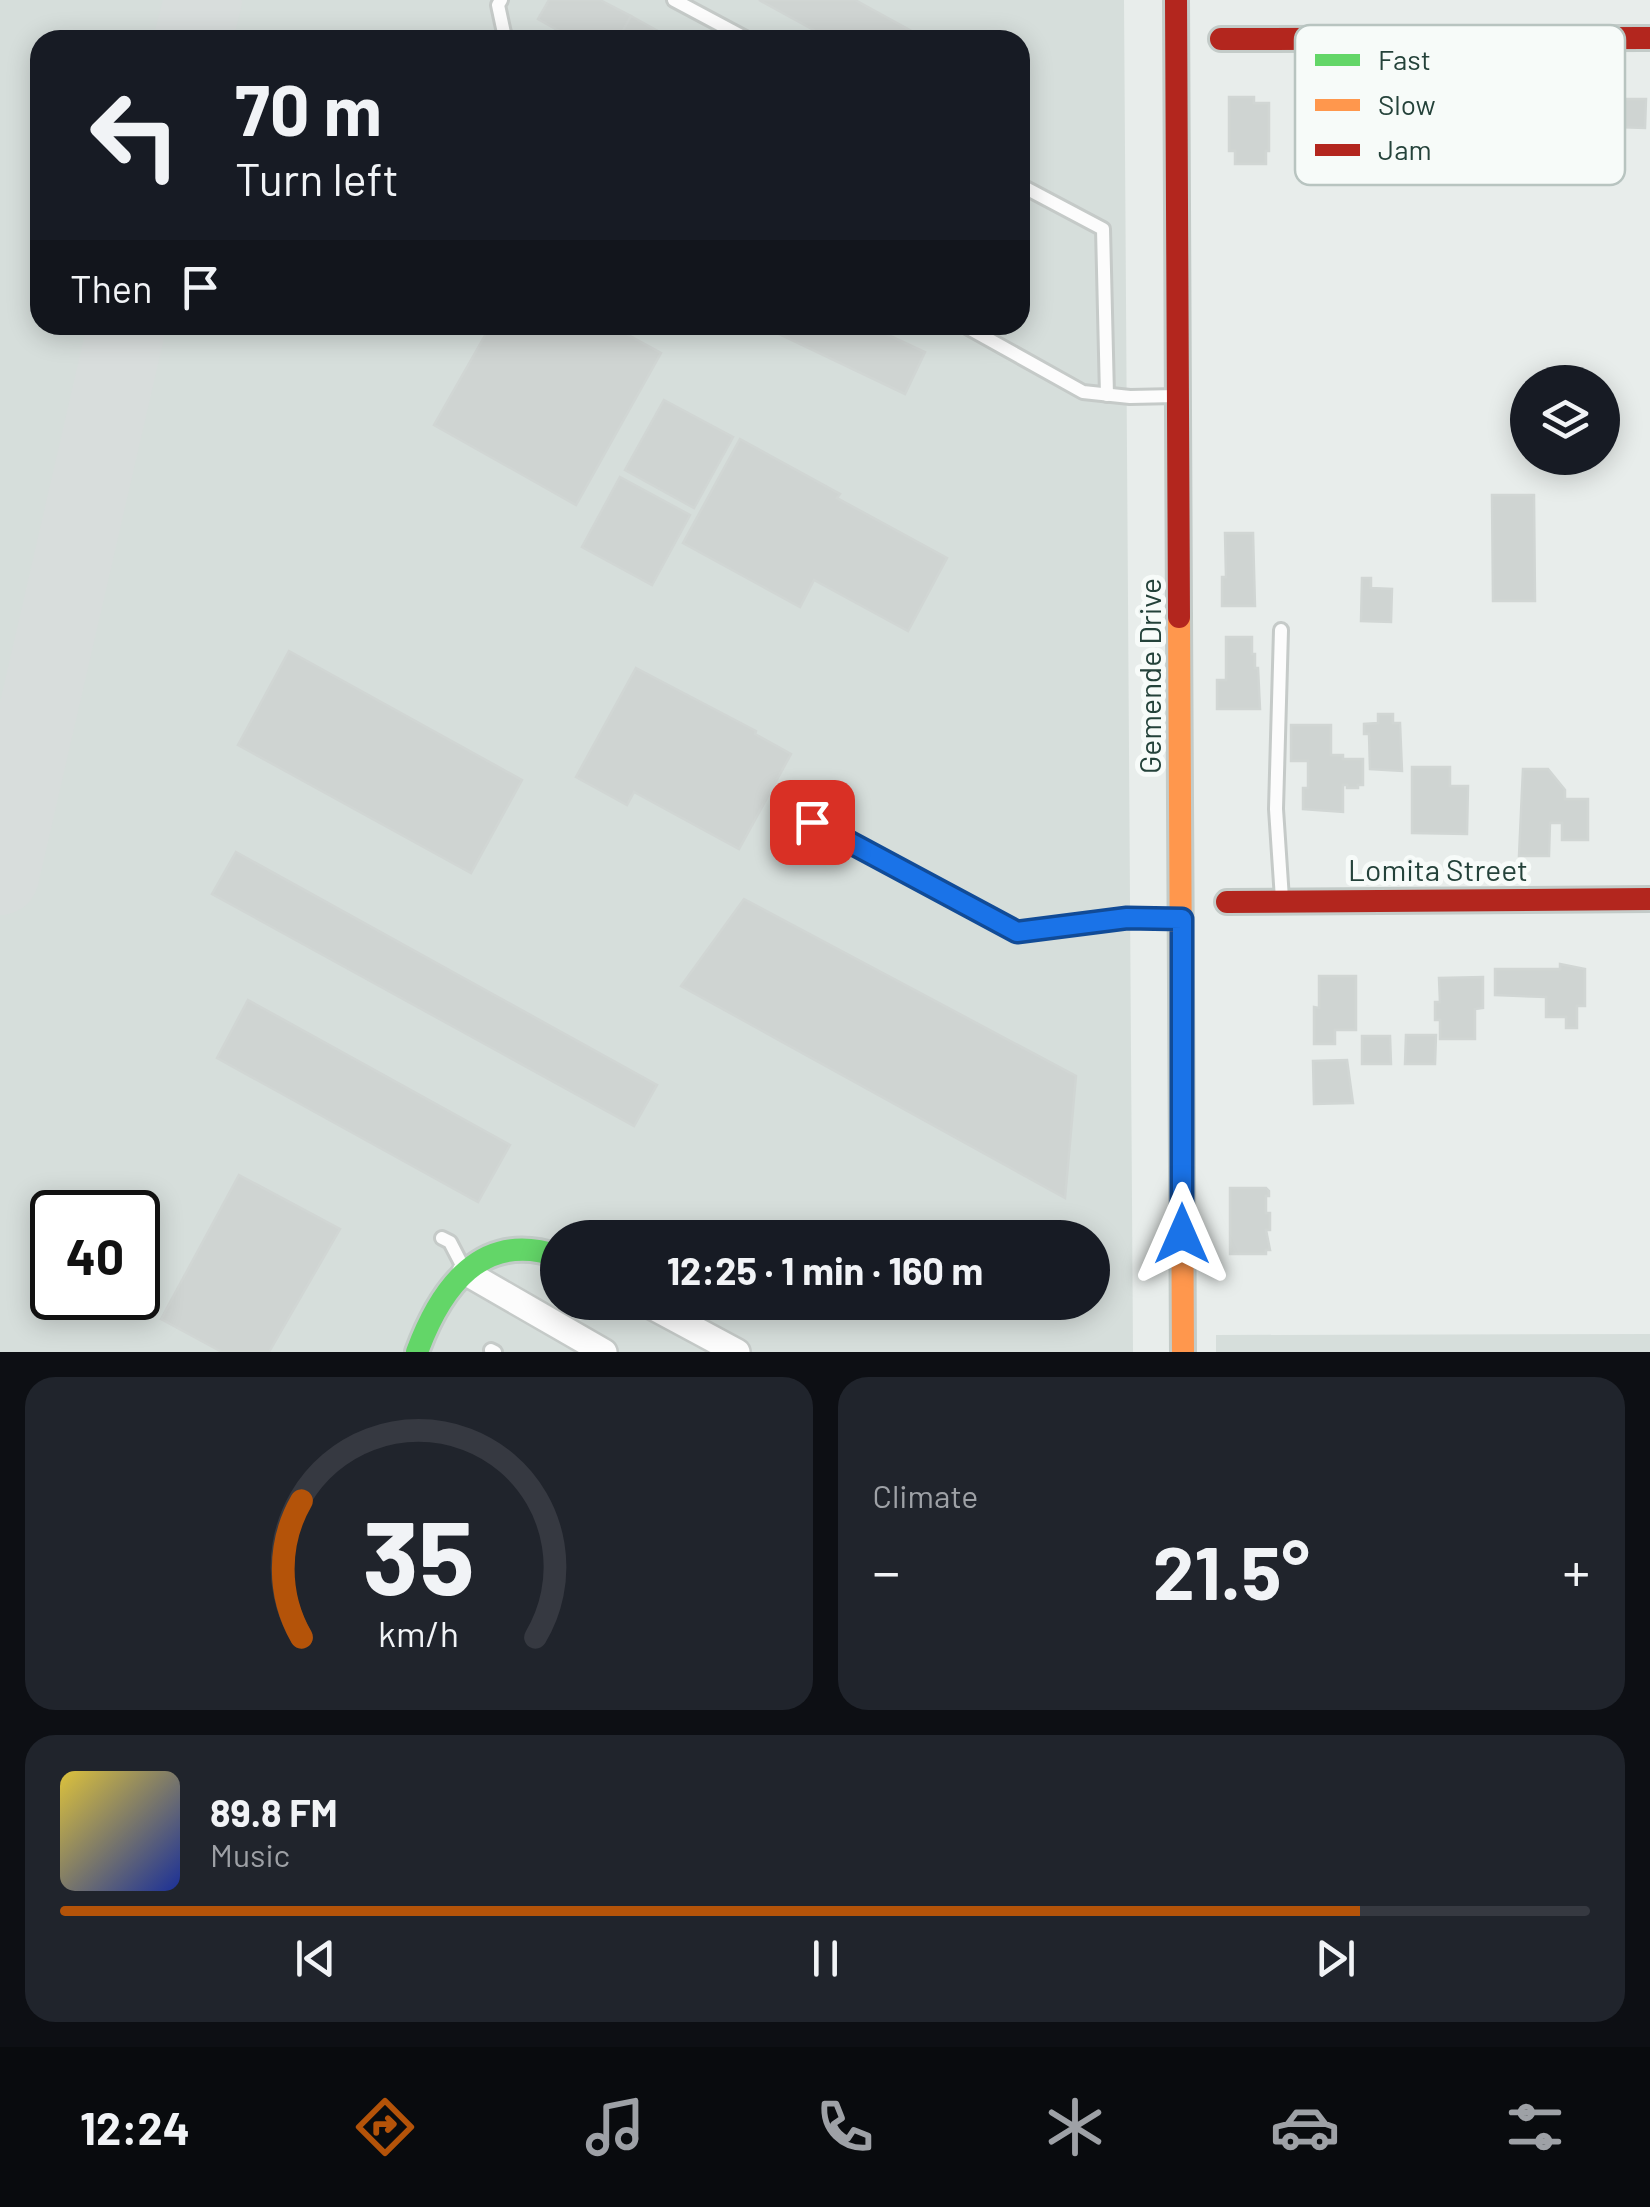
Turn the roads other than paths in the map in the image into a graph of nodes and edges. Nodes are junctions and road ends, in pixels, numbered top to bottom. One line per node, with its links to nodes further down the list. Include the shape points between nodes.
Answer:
1 (501, 0): 4 (lane)
2 (674, 0): 5 (lane)
3 (1176, 0): 13 (street, Gemende Drive)
4 (503, 30)
5 (730, 30)
6 (1625, 38): 7 (street)
7 (1650, 38)
8 (1222, 39): 9 (street)
9 (1295, 39)
10 (1030, 189): 12 (lane, via 1103,229)
11 (982, 335): 12 (lane, via 1083,392)
12 (1107, 395): 13 (lane)
13 (1179, 396): 19 (street, Gemende Drive)
14 (1281, 630): 18 (lane, via 1276,808)
15 (812, 822): 19 (lane, via 1017,932 1127,918)
16 (1650, 899): 18 (street, Lomita Street)
17 (1227, 902): 18 (street, Lomita Street)
18 (1282, 902)
19 (1182, 919): 27 (street, Gemende Drive)
20 (442, 1238): 22 (lane)
21 (540, 1249): 22 (street, via 493,1252)
22 (465, 1272): 24 (street, via 436,1307); 25 (street)
23 (677, 1320): 26 (street)
24 (417, 1352)
25 (604, 1352)
26 (737, 1352)
27 (1183, 1352)

